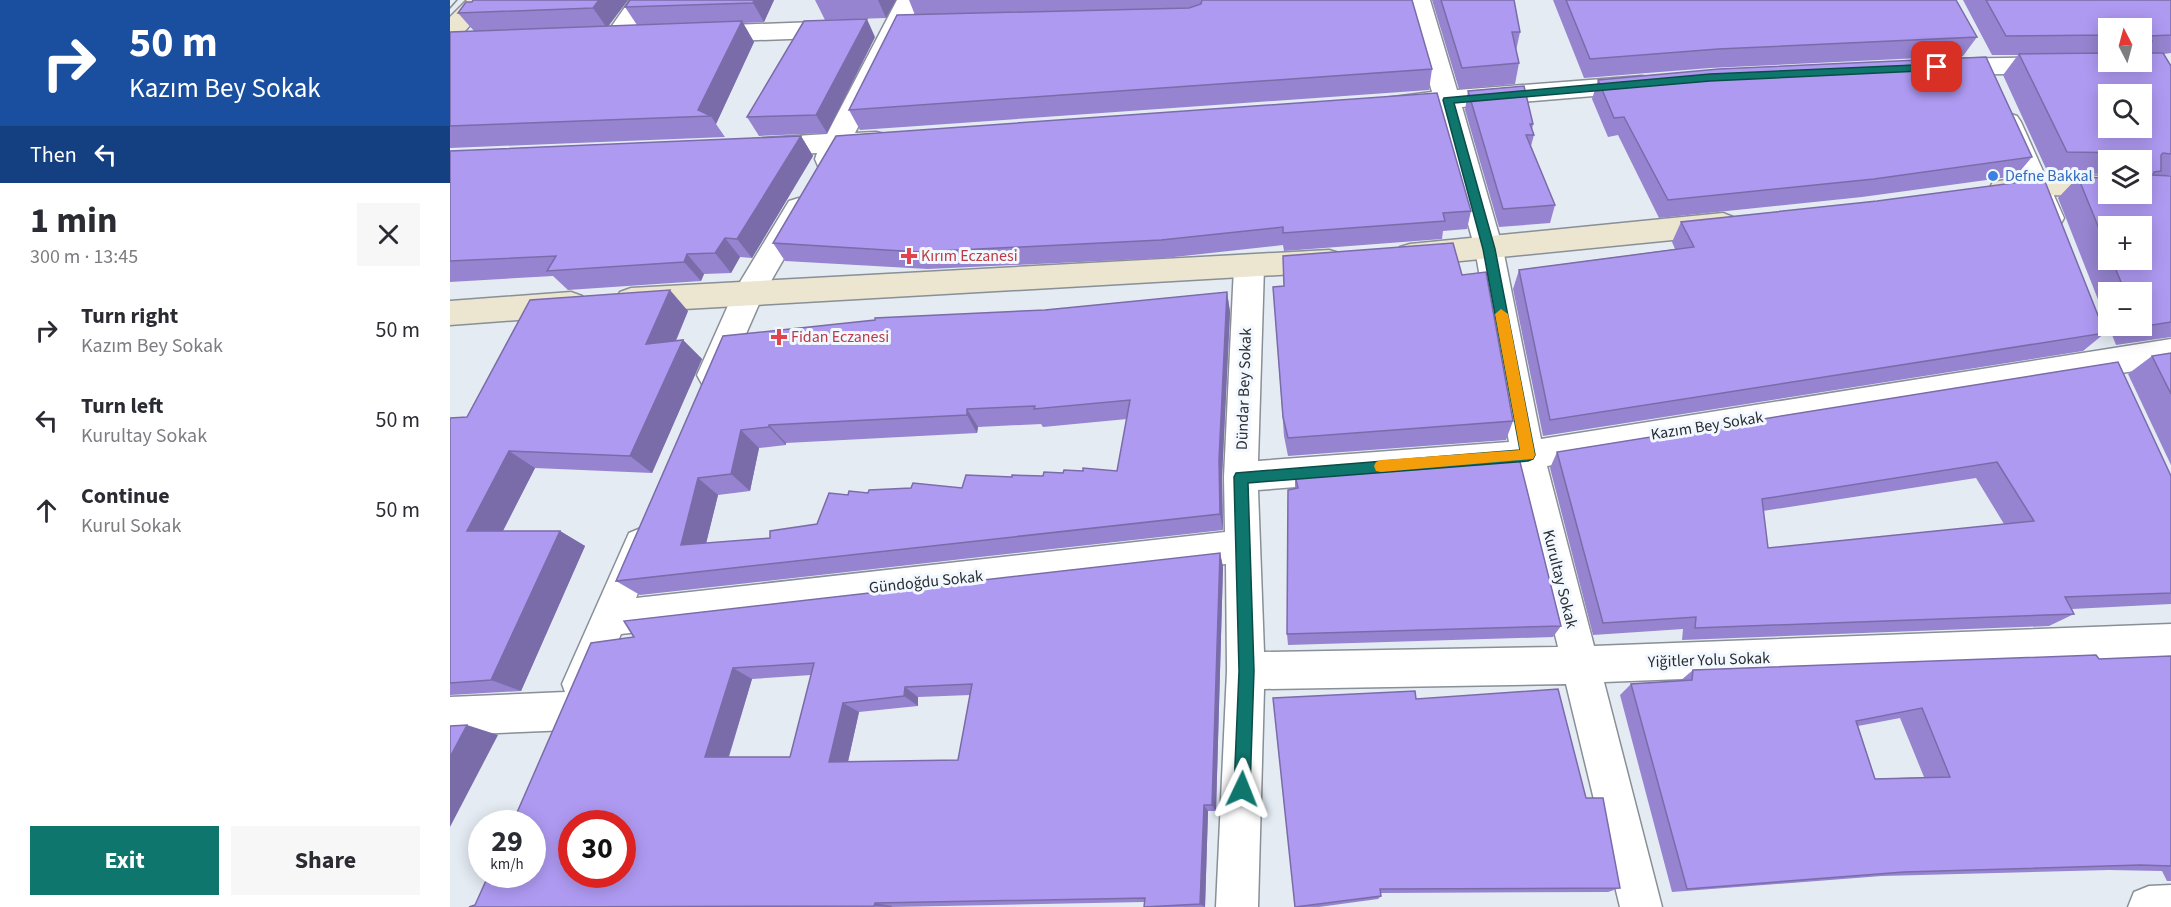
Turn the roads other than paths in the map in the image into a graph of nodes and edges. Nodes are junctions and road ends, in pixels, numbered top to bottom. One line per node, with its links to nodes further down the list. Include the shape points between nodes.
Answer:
1 (480, 0): 6 (main road)
2 (642, 0): 8 (street, via 604,38)
3 (909, 0): 5 (street)
4 (1418, 0): 13 (street, Kurultay Sokak)
5 (907, 27): 7 (street); 16 (street)
6 (450, 32)
7 (684, 34)
8 (650, 36)
9 (2077, 65): 11 (street)
10 (1923, 68): 11 (street)
11 (1986, 74): 18 (street)
12 (1662, 82): 13 (street)
13 (1448, 100): 14 (street); 23 (street, Kurultay Sokak)
14 (1366, 106)
15 (896, 140): 16 (street)
16 (837, 144): 17 (street); 27 (street)
17 (743, 148)
18 (2037, 185): 19 (main road); 20 (main road); 22 (street)
19 (2098, 186)
20 (1978, 193)
21 (1745, 221): 23 (main road)
22 (2058, 240)
23 (1489, 249): 24 (main road); 33 (street, Kurultay Sokak)
24 (1386, 257)
25 (1352, 259): 26 (main road)
26 (1249, 267): 27 (main road); 34 (street, Dündar Bey Sokak)
27 (749, 292): 28 (main road); 32 (street)
28 (450, 313)
29 (2100, 351): 30 (street, Kazım Bey Sokak); 31 (street); 33 (street, Kazım Bey Sokak)
30 (2171, 352)
31 (2119, 393)
32 (703, 400)
33 (1528, 455): 34 (street, Kazım Bey Sokak); 39 (street, Kurultay Sokak)
34 (1241, 477): 36 (street, Dündar Bey Sokak)
35 (651, 520): 37 (street)
36 (1243, 546): 37 (street, Gündoğdu Sokak); 40 (street, Dündar Bey Sokak)
37 (609, 618): 41 (street, via 562,727)
38 (2171, 642): 39 (street, Yiğitler Yolu Sokak)
39 (1582, 665): 40 (street, Yiğitler Yolu Sokak); 44 (street, Kurultay Sokak)
40 (1246, 671): 43 (street, Dündar Bey Sokak)
41 (450, 716)
42 (2171, 906): 45 (street)
43 (1237, 907)
44 (1641, 907)
45 (2149, 907)

